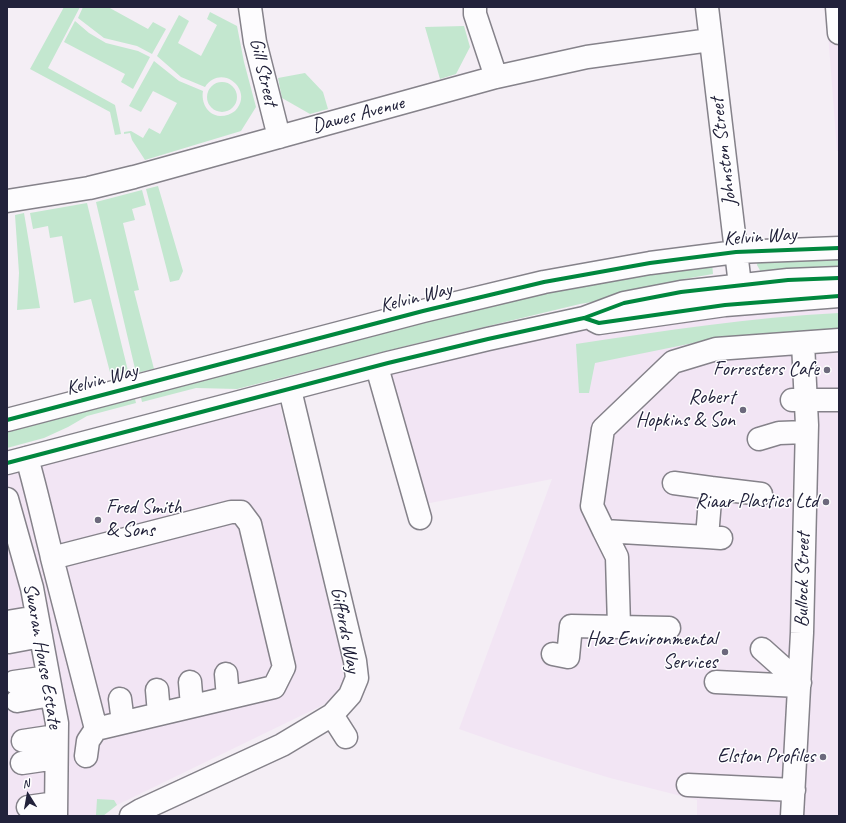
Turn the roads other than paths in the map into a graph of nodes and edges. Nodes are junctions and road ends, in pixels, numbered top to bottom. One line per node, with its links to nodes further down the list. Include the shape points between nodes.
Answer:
1 (250, 7): 8 (street, Gill Street, via 255,42)
2 (474, 7): 7 (street)
3 (707, 7): 6 (street, Johnston Street)
4 (837, 7): 5 (street)
5 (839, 33)
6 (710, 40): 7 (street, Dawes Avenue, via 588,56); 11 (street, Johnston Street)
7 (496, 77): 8 (street, Dawes Avenue)
8 (279, 137): 9 (street, Dawes Avenue, via 119,181)
9 (7, 201)
10 (839, 248): 11 (street, Kelvin Way)
11 (736, 252): 13 (street, Johnston Street); 22 (street, Kelvin Way, via 650,263 544,282 423,311)
12 (839, 278): 13 (street)
13 (740, 285): 14 (street, via 748,294 831,287); 15 (street, via 681,292 624,303)
14 (839, 296): 15 (street, via 725,305 599,323)
15 (584, 318): 18 (street, via 488,338)
16 (839, 340): 17 (street)
17 (803, 343): 20 (street, Bullock Street); 31 (street, via 716,349 673,362 603,429 592,506)
18 (377, 366): 19 (street); 30 (street)
19 (290, 390): 25 (street); 49 (street, Giffords Way, via 355,661 357,678 350,695)
20 (798, 400): 21 (street); 23 (street, Bullock Street)
21 (839, 400)
22 (7, 420)
23 (806, 432): 24 (street, via 779,433); 39 (street, Bullock Street, via 810,466 806,644)
24 (759, 439)
25 (17, 461): 32 (street)
26 (674, 483): 27 (street)
27 (710, 488): 28 (street); 31 (street, via 715,537)
28 (761, 494)
29 (7, 499): 33 (street, Swaran House Estate, via 32,588)
30 (420, 518)
31 (604, 531): 34 (street, via 617,558)
32 (52, 558): 45 (street, via 231,512 241,512 250,524 284,667 274,687); 51 (street, via 76,633)
33 (21, 623): 42 (street, Swaran House Estate)
34 (619, 626): 35 (street); 37 (street, via 571,626 568,657)
35 (669, 628)
36 (762, 649): 39 (street)
37 (553, 654)
38 (226, 674): 45 (street)
39 (802, 677): 41 (street); 59 (street, Bullock Street)
40 (190, 682): 47 (street)
41 (716, 682)
42 (50, 686): 44 (street); 52 (street, Swaran House Estate)
43 (157, 690): 48 (street)
44 (16, 691)
45 (228, 698): 47 (street)
46 (120, 699): 50 (street)
47 (192, 706): 48 (street)
48 (159, 714): 50 (street)
49 (332, 715): 53 (street); 62 (street, Giffords Way, via 282,745)
50 (123, 722): 51 (street)
51 (96, 729): 55 (street, via 88,741)
52 (56, 736): 54 (street); 56 (street, Swaran House Estate)
53 (346, 737)
54 (23, 741)
55 (86, 756)
56 (56, 758): 57 (street); 61 (street, Swaran House Estate)
57 (22, 763)
58 (688, 785): 59 (street)
59 (794, 790): 63 (street, Bullock Street)
60 (28, 807): 61 (street)
61 (56, 810)
62 (131, 816)
63 (792, 816)

